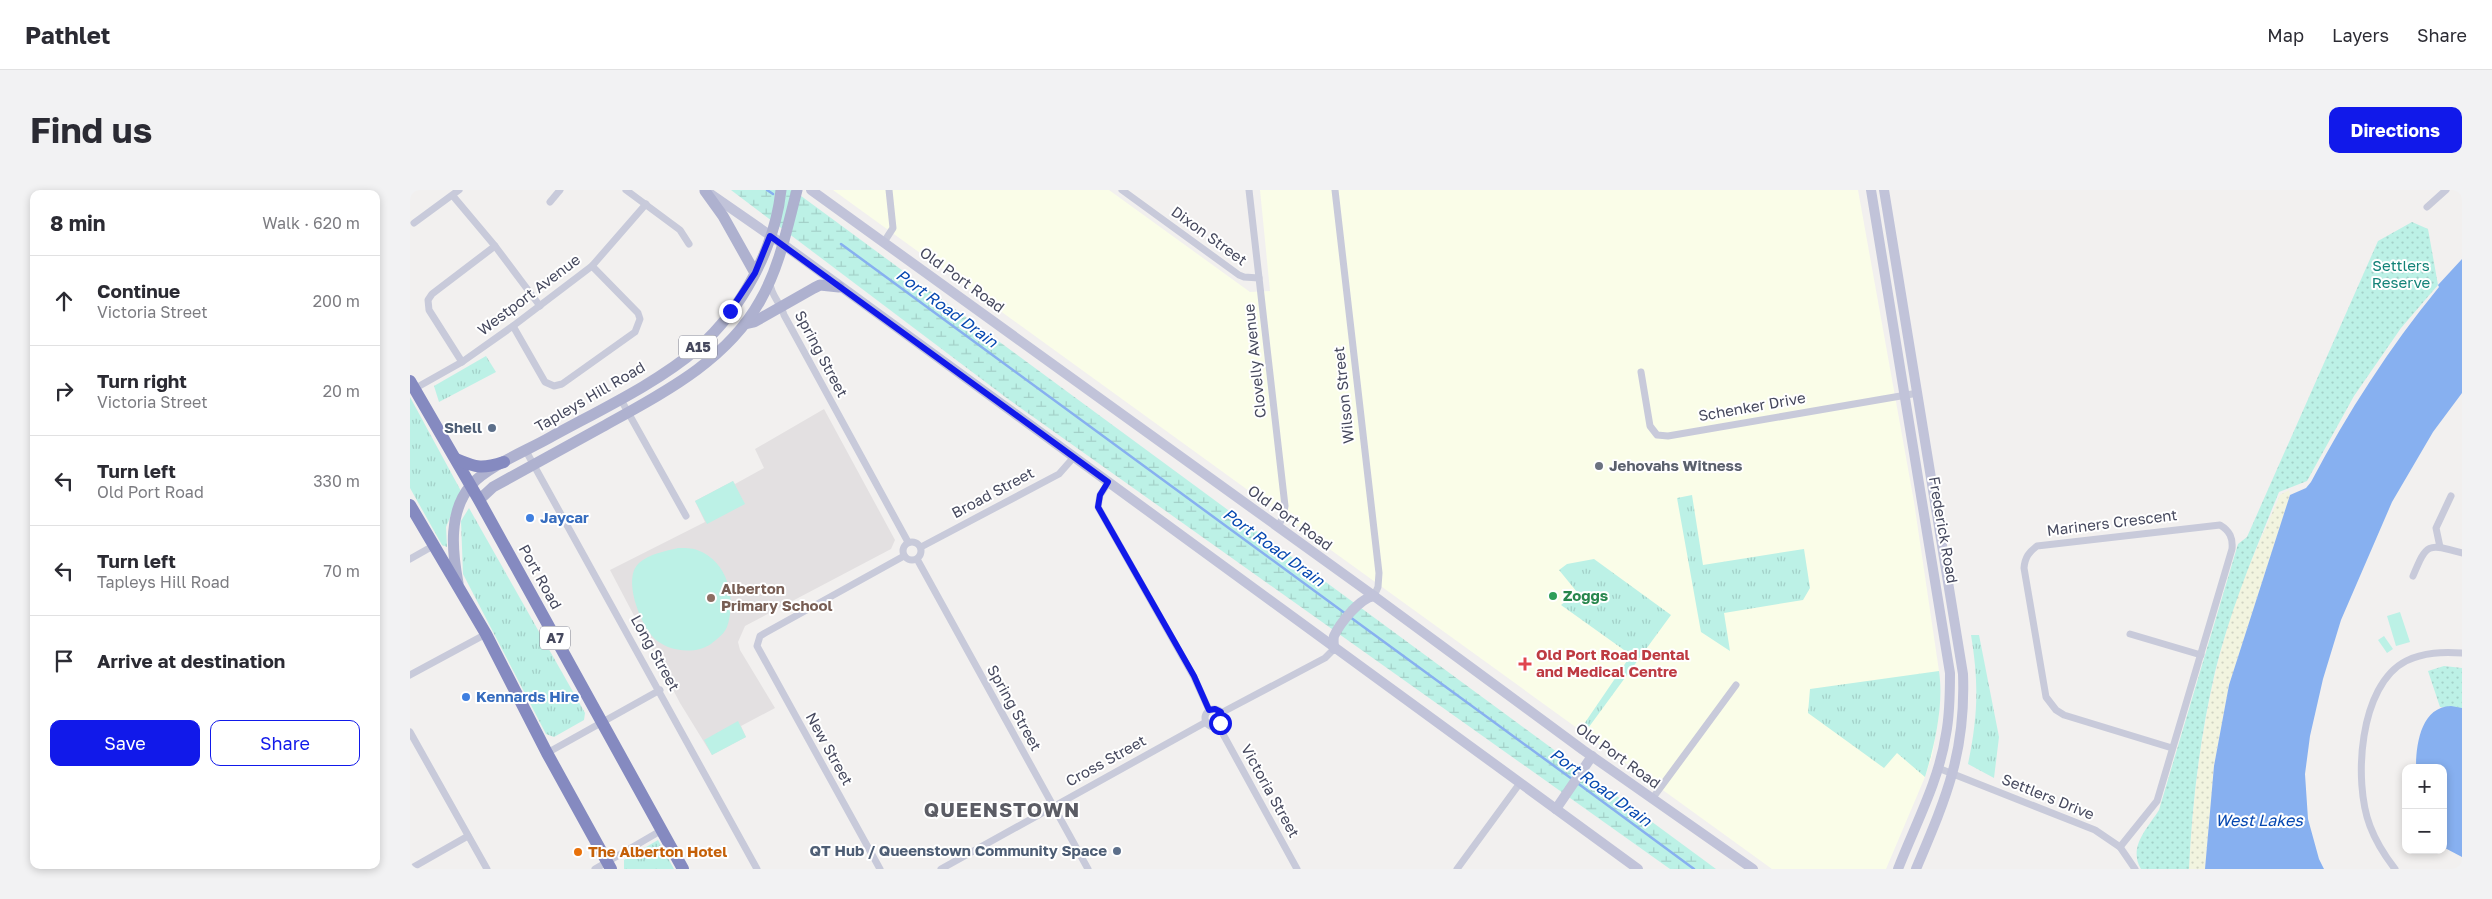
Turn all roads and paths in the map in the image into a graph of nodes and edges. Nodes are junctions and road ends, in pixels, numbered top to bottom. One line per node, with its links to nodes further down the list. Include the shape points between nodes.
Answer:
1 (460, 190): 15 (street)
2 (560, 190): 16 (street)
3 (626, 190): 17 (street)
4 (704, 190): 20 (main road); 26 (main road, via 724,216)
5 (781, 190): 20 (main road, A15)
6 (797, 190): 23 (main road, A15)
7 (811, 190): 21 (main road, Old Port Road)
8 (889, 190): 21 (street, via 893,228)
9 (1122, 190): 27 (street, Dixon Street, via 1239,275)
10 (1249, 190): 27 (street, Clovelly Avenue)
11 (1335, 190): 63 (street, Wilson Street, via 1379,573)
12 (1871, 190): 38 (main road, Frederick Road)
13 (1884, 190): 37 (main road, Frederick Road)
14 (2446, 190): 18 (street)
15 (452, 196): 19 (street); 24 (street)
16 (550, 202)
17 (646, 204): 22 (street, via 680,230); 25 (street, Westport Avenue)
18 (2427, 207)
19 (414, 223)
20 (770, 236): 23 (main road); 26 (main road, Tapleys Hill Road / A15)
21 (884, 242): 52 (main road, Old Port Road)
22 (690, 244)
23 (784, 245): 28 (main road, Tapleys Hill Road / A15); 29 (main road)
24 (495, 246): 30 (street); 34 (street, via 428,300 429,310)
25 (592, 266): 30 (street, Westport Avenue); 33 (street, via 638,313 640,319 635,332 562,384 554,386 545,382)
26 (755, 273): 39 (main road, Tapleys Hill Road / A15, via 730,311 698,348)
27 (1259, 278): 52 (street, Clovelly Avenue, via 1285,506)
28 (770, 283): 31 (street, Spring Street); 32 (main road, Tapleys Hill Road / A15)
29 (839, 287): 31 (main road, via 820,286); 42 (main road)
30 (540, 306): 33 (street, Westport Avenue)
31 (782, 306): 32 (main road); 53 (street, Spring Street)
32 (745, 324): 40 (main road, Tapleys Hill Road / A15, via 697,370)
33 (513, 326): 34 (street, Westport Avenue)
34 (462, 362): 36 (street, Westport Avenue)
35 (1641, 372): 38 (street, Schenker Drive, via 1650,426 1657,435 1668,436)
36 (412, 385): 43 (highway, Port Road / A7)
37 (1918, 393): 38 (street, Schenker Drive); 82 (main road, Frederick Road, via 1964,674 1964,720)
38 (1905, 395): 81 (main road, Frederick Road, via 1950,673 1946,734)
39 (620, 398): 40 (street); 41 (main road, Tapleys Hill Road / A15)
40 (629, 412): 45 (main road, Tapleys Hill Road / A15); 51 (street)
41 (526, 451): 44 (main road, Tapleys Hill Road / A15); 45 (street, Long Street)
42 (1074, 458): 46 (main road); 55 (street, Broad Street, via 1059,474)
43 (456, 459): 44 (highway, via 477,468); 47 (highway, Port Road / A7)
44 (504, 462): 47 (main road, Tapleys Hill Road / A15)
45 (534, 464): 49 (main road, Tapleys Hill Road / A15, via 488,490); 71 (street, Long Street)
46 (1108, 482): 66 (main road); 72 (street, via 1100,495 1098,507 1194,676)
47 (471, 486): 49 (highway, Port Road / A7); 62 (main road, Tapleys Hill Road / A15, via 456,514 453,550)
48 (2451, 496): 56 (street, via 2436,528)
49 (479, 500): 75 (highway, Port Road / A7)
50 (410, 506): 54 (highway)
51 (686, 516)
52 (1277, 527): 63 (main road, Old Port Road)
53 (908, 542): 55 (street); 58 (street, via 903,550)
54 (433, 546): 59 (street); 62 (highway)
55 (921, 547): 60 (street, via 921,554)
56 (2440, 547): 57 (street); 61 (street, via 2428,548 2424,552)
57 (2462, 553)
58 (904, 556): 60 (street); 96 (street, New Street, via 765,632 758,641 759,650)
59 (410, 559)
60 (916, 559): 85 (street, Spring Street)
61 (2413, 576)
62 (458, 588): 64 (highway)
63 (1374, 596): 66 (main road, via 1359,603 1335,635); 80 (main road, Old Port Road)
64 (486, 634): 69 (street); 79 (highway)
65 (2130, 634): 68 (street)
66 (1334, 649): 73 (street, via 1325,658); 83 (main road)
67 (2462, 653): 106 (street, via 2422,655 2405,662 2392,672 2372,705 2365,731 2361,781 2369,825 2379,847)
68 (2201, 655): 78 (street, Mariners Crescent); 78 (street, Mariners Crescent, via 2232,549 2226,528 2212,526 2037,546 2027,555 2024,568 2046,697 2064,715)
69 (410, 675)
70 (1736, 685): 84 (street)
71 (660, 690): 75 (street); 95 (street, Long Street)
72 (1209, 710): 73 (street); 74 (street)
73 (1221, 712): 76 (street, via 1222,721)
74 (1206, 722): 76 (street, via 1211,726); 85 (street, Cross Street)
75 (602, 723): 79 (street); 87 (highway, Port Road / A7)
76 (1218, 725): 99 (street, Victoria Street)
77 (410, 732): 88 (street)
78 (2172, 748): 89 (street, Mariners Crescent, via 2157,801)
79 (547, 753): 90 (highway)
80 (1592, 756): 84 (main road, Old Port Road); 86 (main road)
81 (1938, 768): 82 (street, Settlers Drive); 103 (main road, Frederick Road)
82 (1953, 774): 89 (street, Settlers Drive, via 2095,830); 104 (main road, Frederick Road)
83 (1520, 783): 86 (main road); 100 (street)
84 (1652, 799): 102 (main road, Old Port Road)
85 (1053, 806): 97 (street, Cross Street); 98 (street, Spring Street)
86 (1556, 809): 101 (main road)
87 (662, 830): 90 (street); 94 (highway, Port Road / A7)
88 (468, 836): 91 (street); 92 (street)
89 (2120, 847): 105 (street, Settlers Drive)
90 (609, 866): 93 (street)
91 (410, 869)
92 (487, 869)
93 (595, 869)
94 (684, 869)
95 (758, 869)
96 (880, 869)
97 (941, 869)
98 (1088, 869)
99 (1297, 869)
100 (1457, 869)
101 (1638, 869)
102 (1753, 869)
103 (1898, 869)
104 (1916, 869)
105 (2135, 869)
106 (2395, 869)

